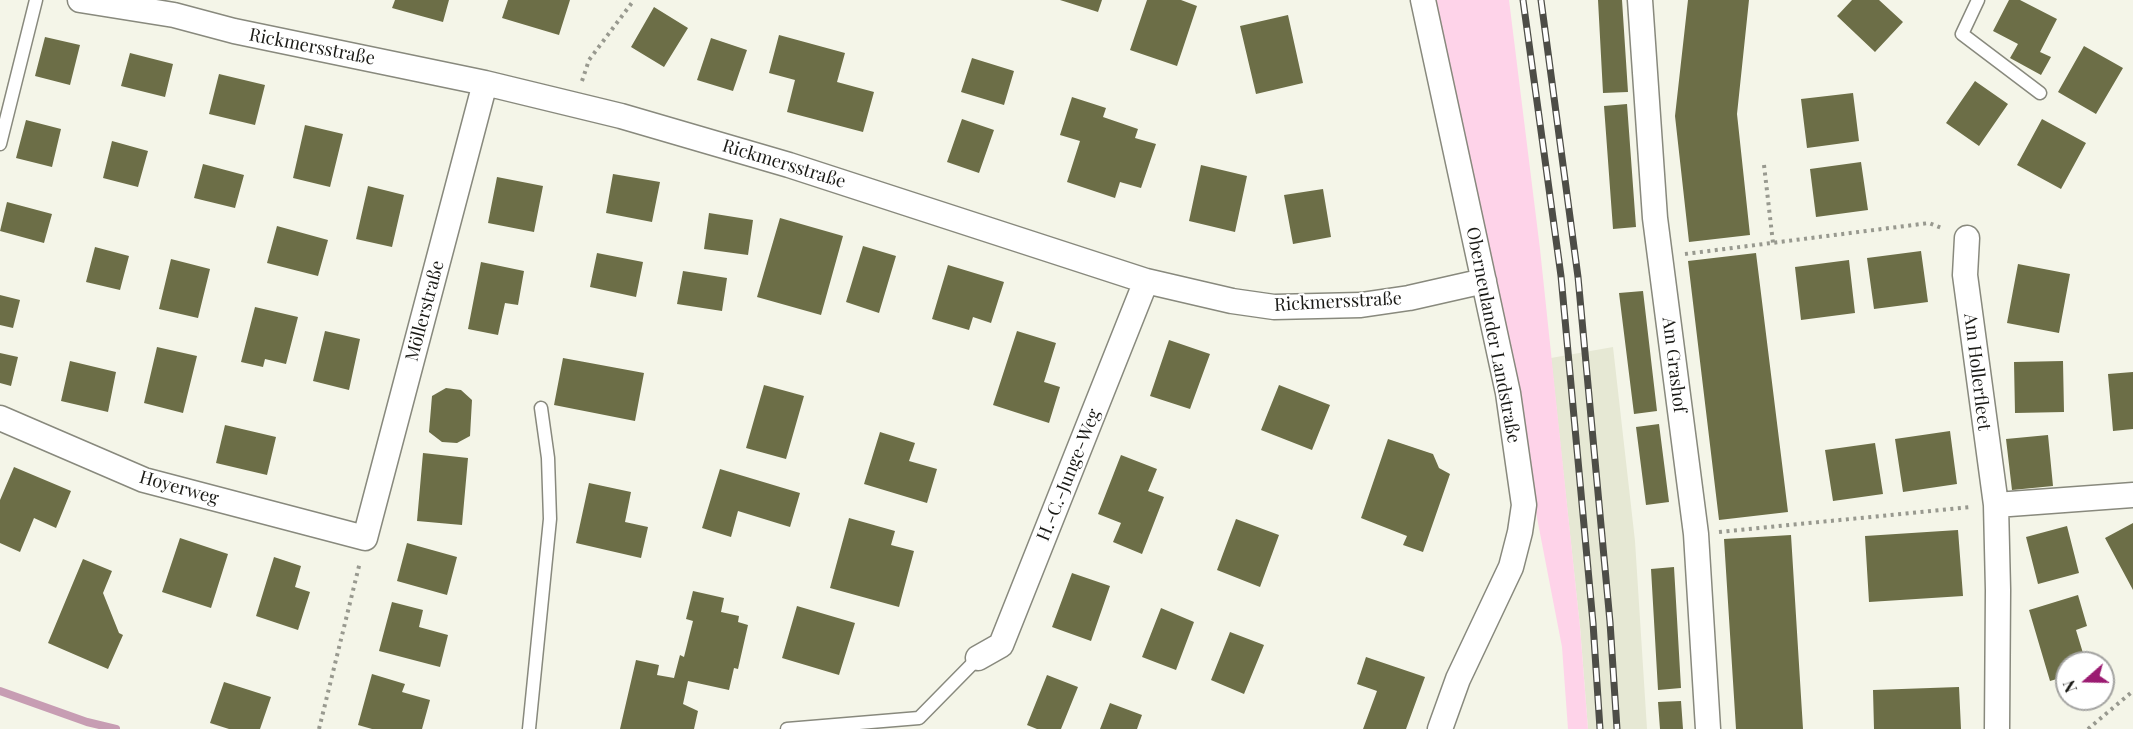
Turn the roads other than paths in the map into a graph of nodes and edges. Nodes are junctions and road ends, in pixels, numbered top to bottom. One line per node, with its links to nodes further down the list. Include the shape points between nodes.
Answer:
1 (36, 0): 9 (lane)
2 (80, 0): 6 (street, Rickmersstraße)
3 (1423, 0): 12 (street, Oberneulander Landstraße)
4 (1640, 0): 22 (street, Am Grashof, via 1655,218 1696,534)
5 (1978, 0): 8 (lane, via 1962,34)
6 (200, 10): 7 (street, Rickmersstraße, via 234,31)
7 (485, 83): 11 (street, Rickmersstraße, via 621,116 789,165); 17 (street, Möllerstraße)
8 (2040, 93)
9 (0, 144)
10 (1967, 238): 16 (street, Am Hollerfleet, via 1966,285)
11 (1146, 280): 12 (street, Rickmersstraße, via 1274,307 1361,305); 18 (street, H.-C.-Junge-Weg, via 1001,645)
12 (1484, 281): 21 (street, Oberneulander Landstraße, via 1509,393 1524,505 1511,567 1458,679)
13 (541, 408): 19 (lane, via 550,519)
14 (0, 418): 17 (street, Hoyerweg, via 144,480)
15 (2133, 495): 16 (street)
16 (1996, 505): 23 (street, Am Hollerfleet)
17 (365, 538)
18 (978, 658): 20 (lane, via 919,718)
19 (529, 729)
20 (787, 729)
21 (1440, 729)
22 (1708, 729)
23 (1997, 729)

